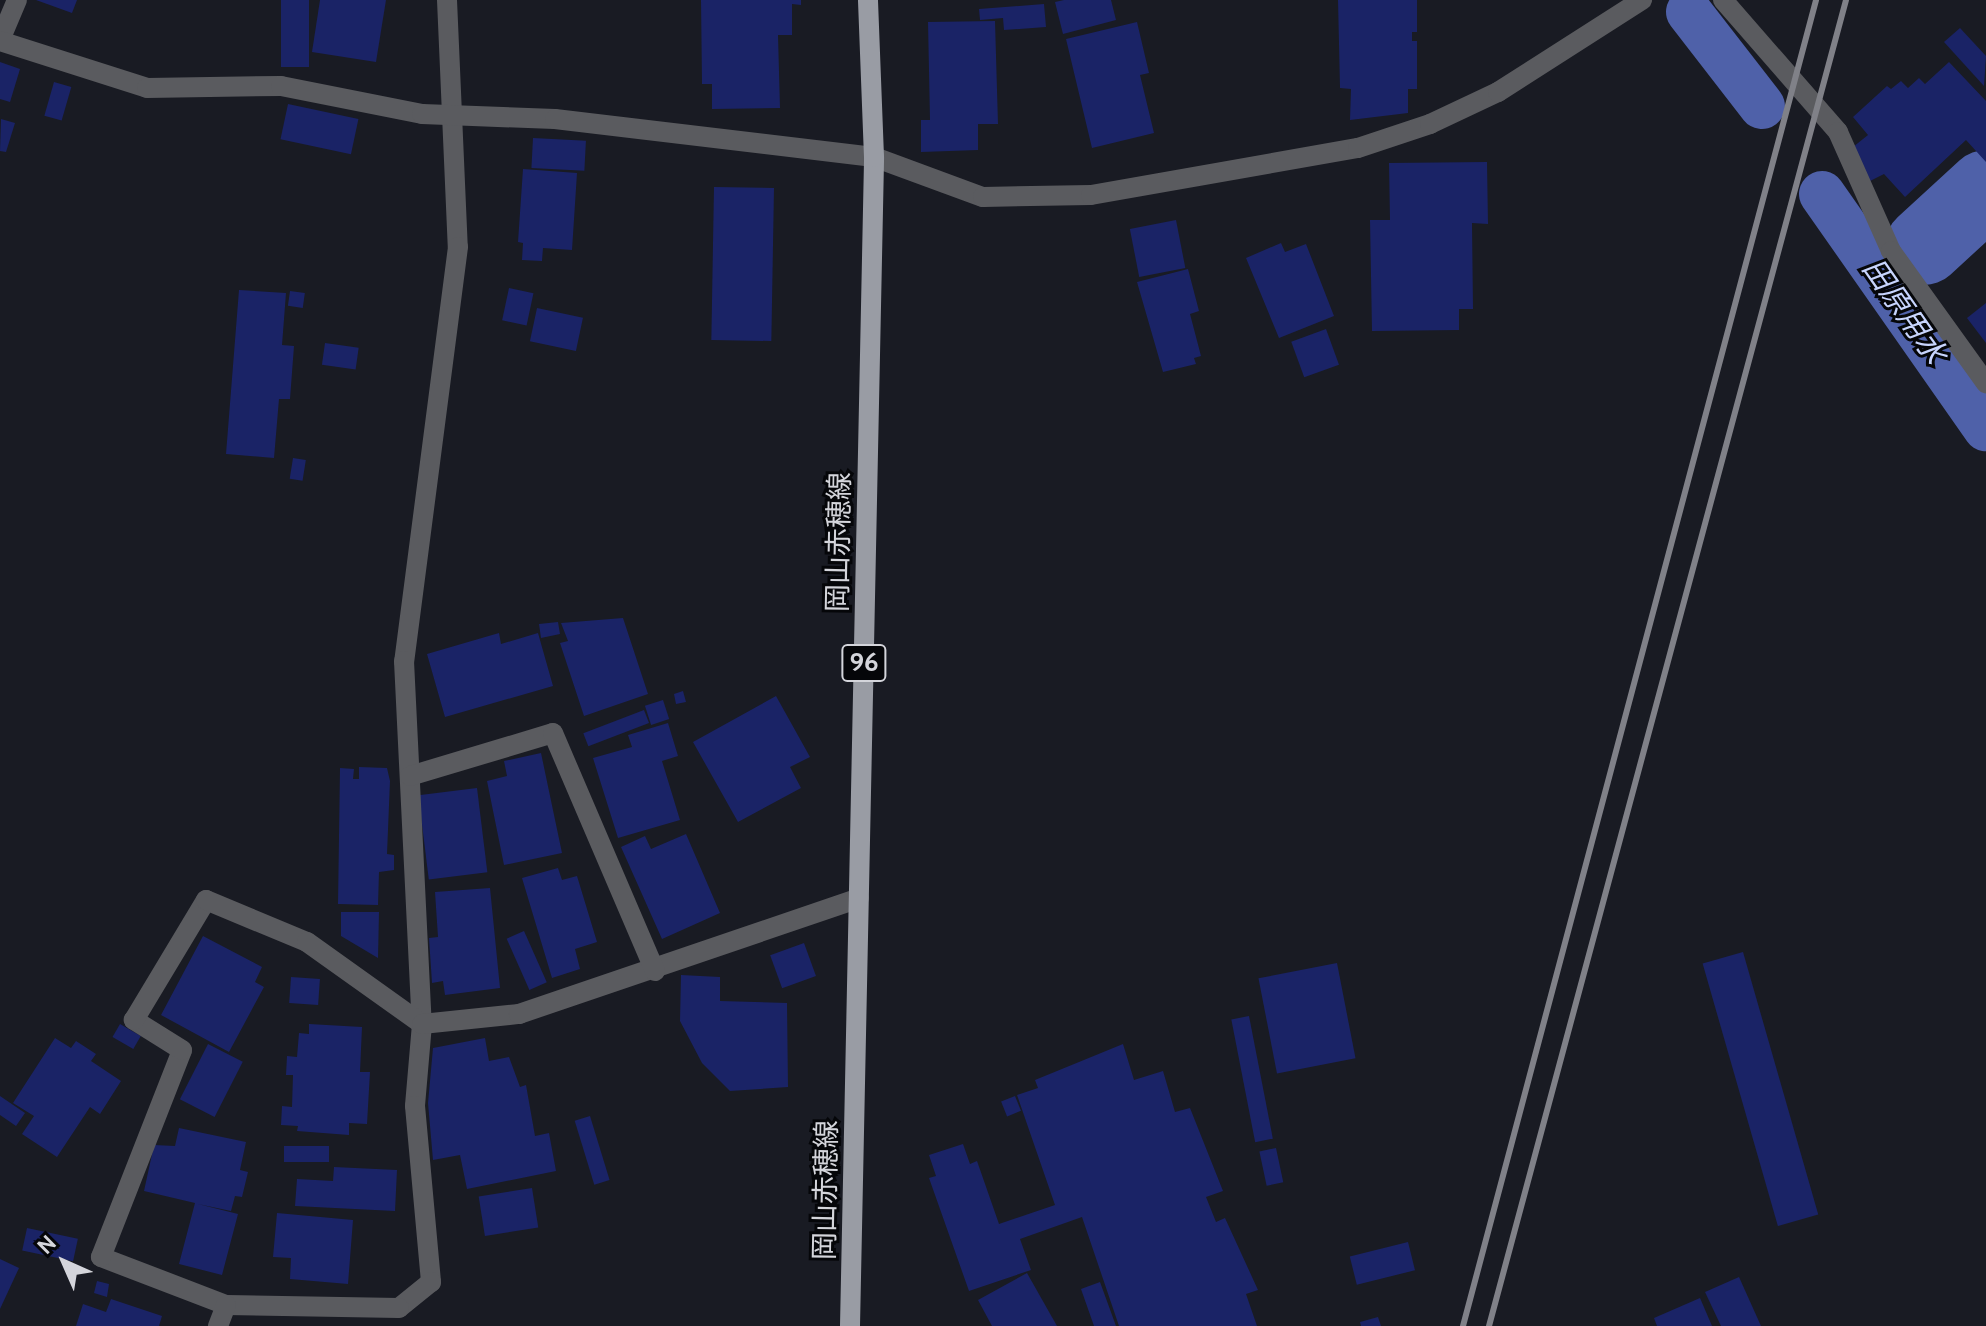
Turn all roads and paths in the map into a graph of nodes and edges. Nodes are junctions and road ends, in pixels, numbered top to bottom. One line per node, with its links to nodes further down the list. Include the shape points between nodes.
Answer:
1 (17, 0): 6 (street)
2 (447, 0): 7 (street)
3 (868, 0): 8 (main road, 岡山赤穂線 / 96)
4 (1642, 0): 8 (street, via 1498,92 1430,124 1358,148 1091,195 998,197 983,197)
5 (1723, 0): 9 (street, via 1838,132 1891,251)
6 (0, 40): 7 (street, via 147,88 281,86)
7 (452, 115): 8 (street, via 555,119); 10 (street, via 458,247 404,661)
8 (874, 157): 11 (main road, 岡山赤穂線 / 96)
9 (1986, 383)
10 (410, 776): 12 (street, via 553,733); 13 (street)
11 (859, 898): 12 (street); 16 (main road, 岡山赤穂線 / 96)
12 (655, 971): 13 (street, via 519,1014)
13 (422, 1024): 14 (street, via 415,1106 431,1282 399,1308); 14 (street, via 307,942 206,900 134,1020 182,1050 101,1257)
14 (226, 1305): 15 (street)
15 (218, 1326)
16 (850, 1326)

